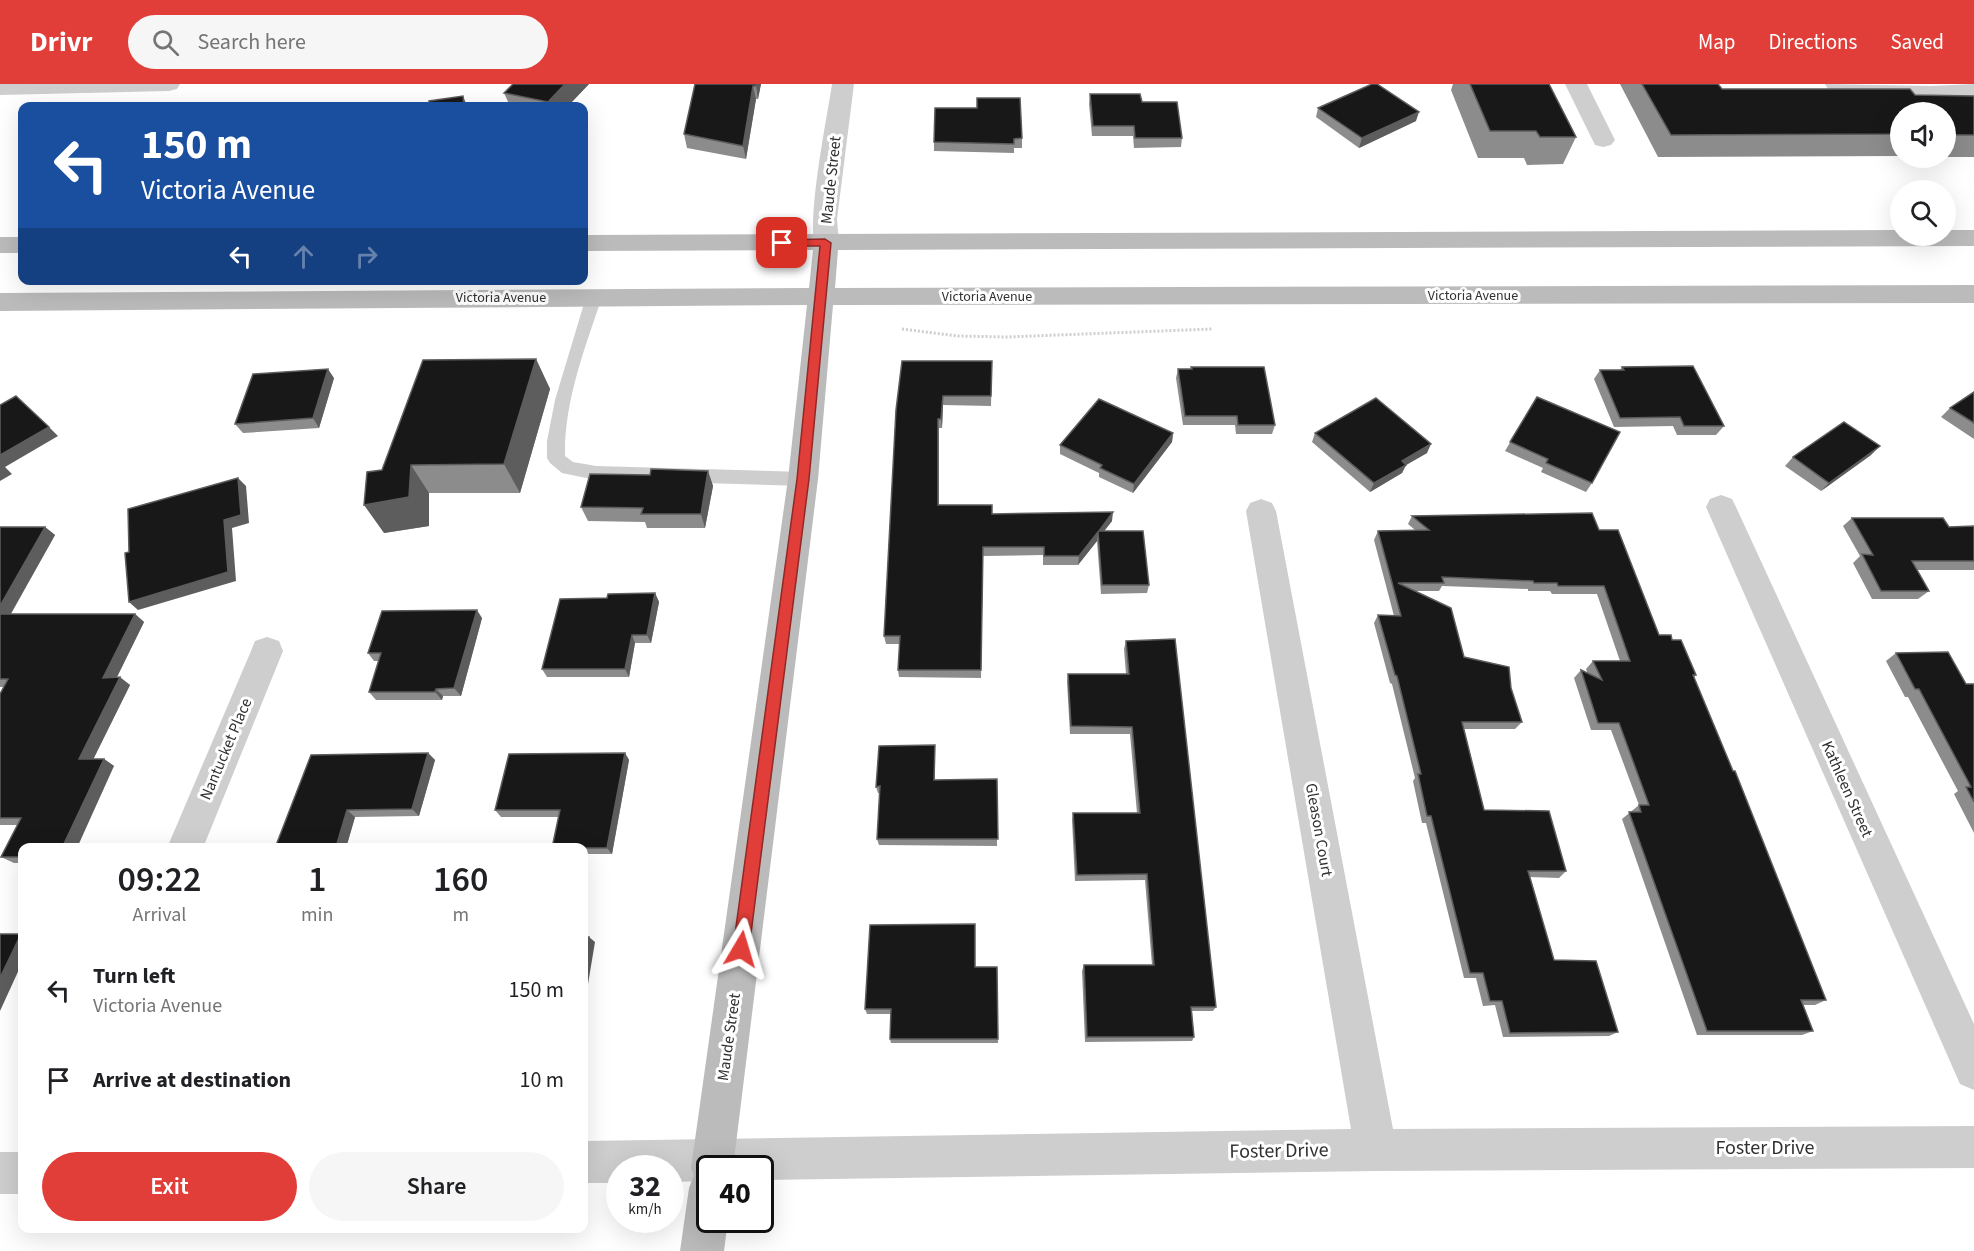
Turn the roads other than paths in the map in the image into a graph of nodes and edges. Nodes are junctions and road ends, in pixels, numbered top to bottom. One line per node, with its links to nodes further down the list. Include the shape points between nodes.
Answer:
1 (169, 84): 5 (street)
2 (843, 84): 10 (street, Maude Street)
3 (1576, 84): 7 (street)
4 (1836, 84): 6 (street, via 1931,93)
5 (0, 88)
6 (1974, 91)
7 (1603, 140)
8 (1974, 238): 10 (main road)
9 (588, 243): 10 (main road)
10 (825, 243): 15 (main road, Maude Street)
11 (0, 245): 12 (main road)
12 (18, 245)
13 (1974, 294): 15 (main road, Victoria Avenue)
14 (594, 297): 15 (main road, Victoria Avenue); 16 (main road, Victoria Avenue); 17 (lane, via 564,398 556,458 568,468 596,473)
15 (822, 298): 17 (main road, Maude Street)
16 (0, 302)
17 (803, 479): 25 (main road, Maude Street)
18 (1720, 507): 22 (street, Kathleen Street)
19 (1262, 511): 24 (street, Gleason Court)
20 (267, 651): 21 (street, Nantucket Place)
21 (187, 843)
22 (1974, 1070)
23 (1974, 1147): 24 (street, Foster Drive)
24 (1376, 1150): 27 (street, Foster Drive)
25 (713, 1155)
26 (588, 1162): 28 (street, Foster Drive)
27 (774, 1170)
28 (696, 1171)
29 (0, 1173): 30 (street)
30 (18, 1173)
31 (704, 1233): 32 (main road, Maude Street)
32 (702, 1251)

